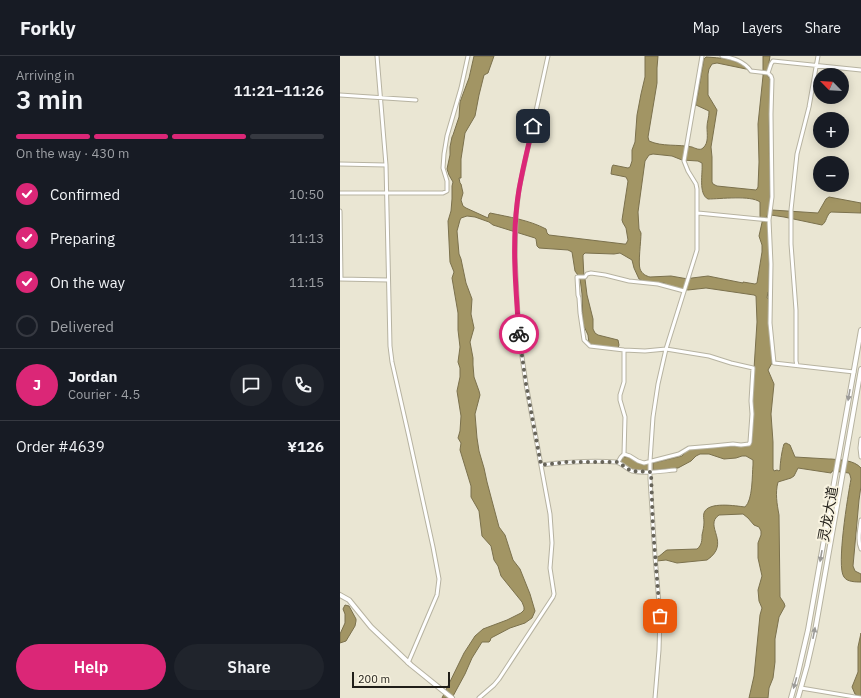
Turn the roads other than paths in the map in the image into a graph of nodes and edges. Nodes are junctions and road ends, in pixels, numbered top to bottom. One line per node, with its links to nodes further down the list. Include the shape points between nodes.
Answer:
1 (377, 56): 11 (street)
2 (468, 56): 16 (street, via 444,154 443,168 447,191)
3 (548, 56): 34 (street, via 520,182 515,257 519,336)
4 (702, 56): 18 (street, via 684,161 697,186)
5 (722, 56): 9 (street, via 746,65 751,71)
6 (818, 56): 7 (street)
7 (816, 66): 8 (street); 9 (street, via 773,61); 26 (street, via 797,154 791,221)
8 (861, 70)
9 (768, 73): 19 (street, via 772,79 772,197)
10 (340, 95): 11 (street)
11 (380, 98): 12 (street); 14 (street)
12 (416, 100)
13 (340, 164): 14 (street)
14 (386, 165): 16 (street)
15 (340, 193): 16 (street)
16 (387, 193): 21 (street)
17 (340, 211): 20 (street)
18 (698, 213): 19 (street); 22 (street, via 697,250)
19 (768, 220): 26 (street, via 771,264 770,323 774,363)
20 (340, 280): 21 (street)
21 (388, 280): 40 (street, via 392,362 439,579 437,595)
22 (684, 291): 24 (street); 25 (street, via 605,275 590,274 577,277 585,342 590,346)
23 (861, 330): 27 (main road, 灵龙大道)
24 (666, 349): 25 (street); 32 (street, via 655,402); 32 (street, via 709,356 752,368 751,438 748,444 693,447 679,454)
25 (624, 350): 30 (street, via 624,382 620,398 625,417)
26 (797, 365): 27 (street)
27 (854, 372): 46 (main road, 灵龙大道, one-way to 46, via 807,635)
28 (861, 372): 41 (main road, 灵龙大道, one-way to 28, via 813,637)
29 (861, 439): 31 (street)
30 (624, 454): 32 (street, via 640,462); 33 (street)
31 (861, 457)
32 (650, 461): 36 (street)
33 (618, 462): 34 (street); 36 (street, via 631,471)
34 (541, 465): 44 (street, via 551,522 550,568 553,596 494,686)
35 (675, 470): 36 (street)
36 (651, 472): 45 (street, via 660,616)
37 (861, 520): 38 (street)
38 (861, 549)
39 (340, 595): 40 (main road, via 349,600 371,627)
40 (408, 663): 43 (main road)
41 (801, 688): 42 (street); 47 (main road, 灵龙大道)
42 (859, 697)
43 (452, 698)
44 (479, 698)
45 (655, 698)
46 (791, 698)
47 (798, 698)

